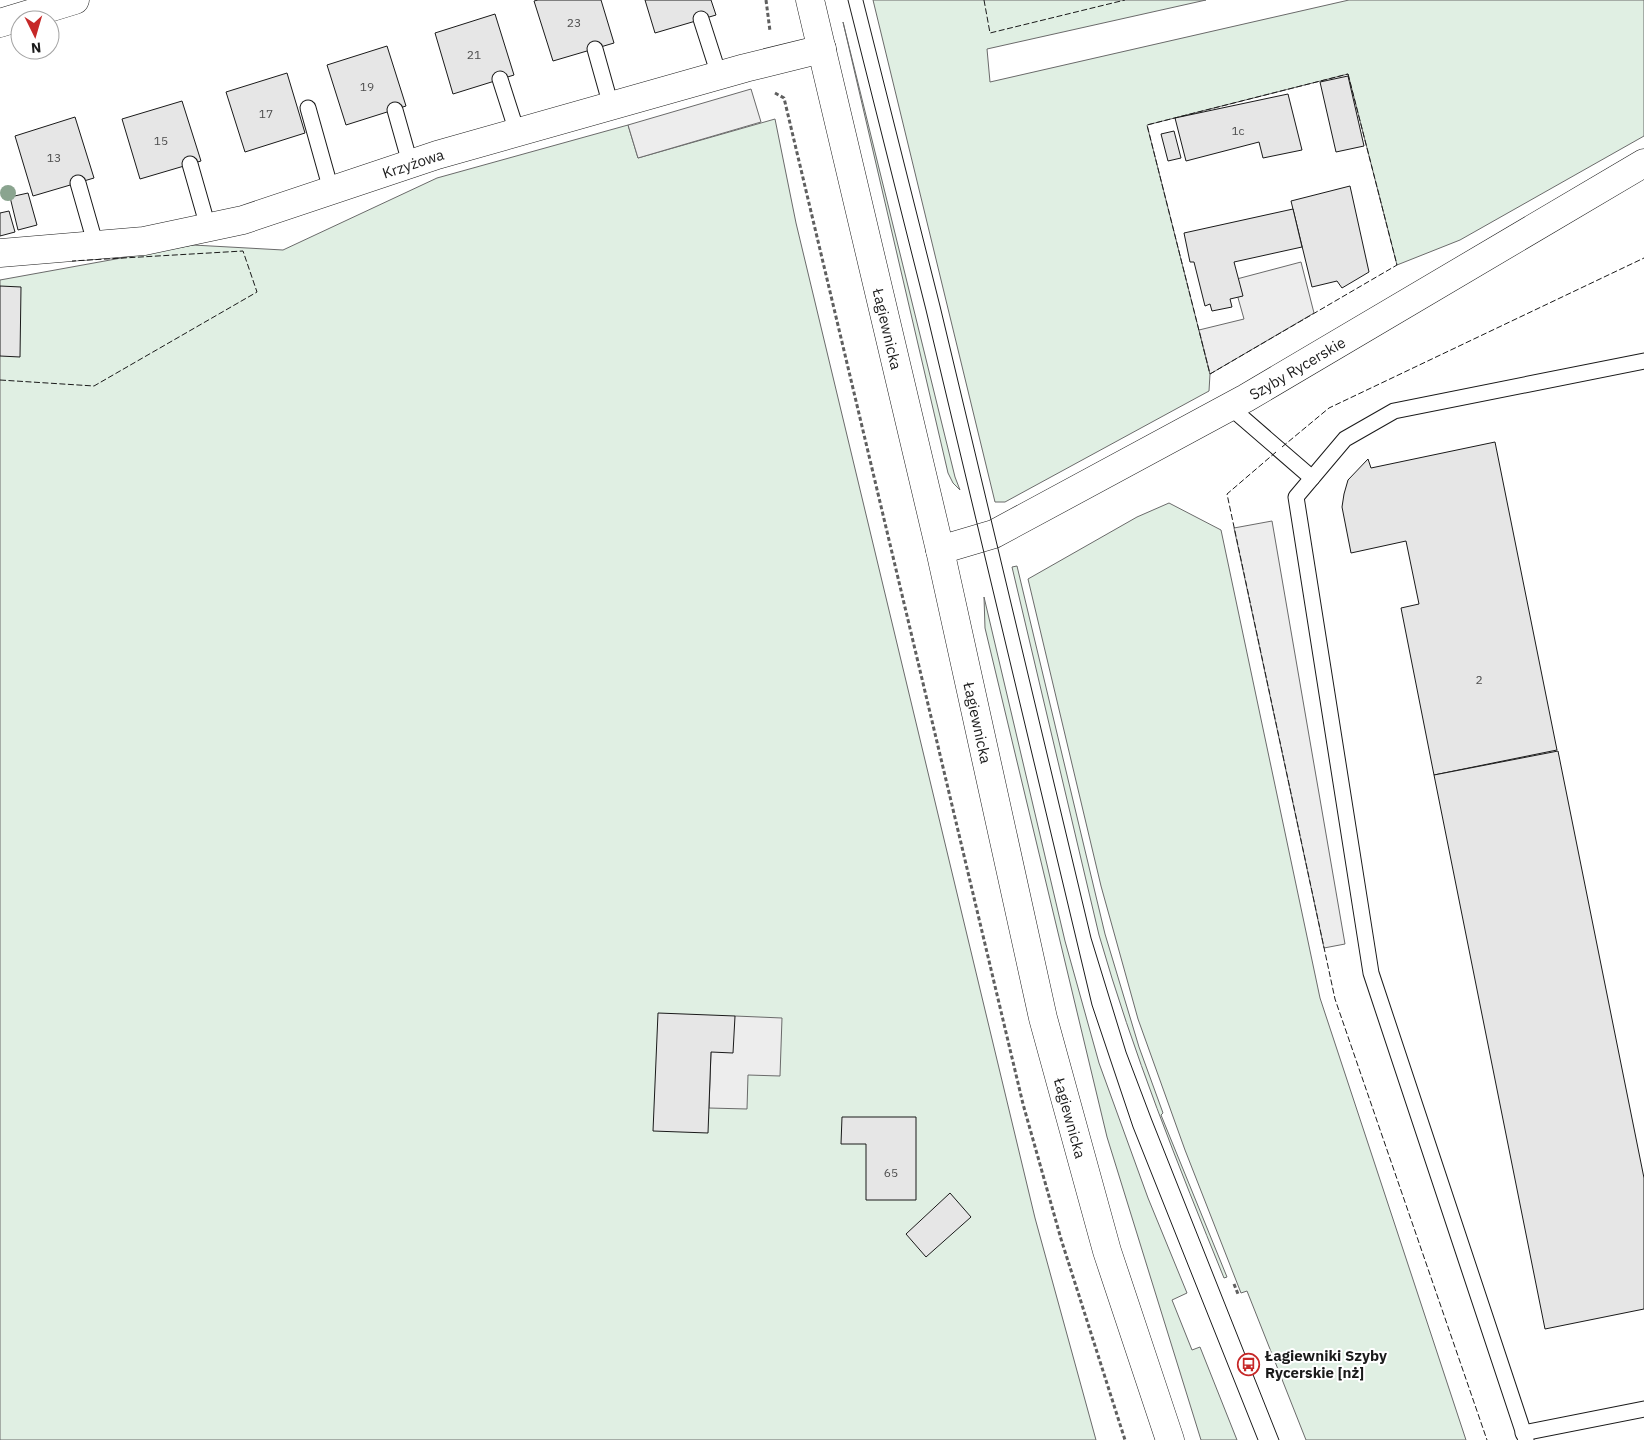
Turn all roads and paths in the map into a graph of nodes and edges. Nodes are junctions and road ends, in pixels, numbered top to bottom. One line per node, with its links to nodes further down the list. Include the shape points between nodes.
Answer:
1 (75, 0): 4 (street)
2 (810, 0): 6 (street, Łagiewnicka)
3 (701, 19): 7 (lane)
4 (0, 23)
5 (595, 49): 10 (lane)
6 (822, 49): 7 (street, Krzyżowa); 25 (street, Łagiewnicka)
7 (719, 75): 10 (street, Krzyżowa)
8 (500, 79): 13 (lane)
9 (780, 96): 30 (path, via 784,98 1023,1104 1061,1238)
10 (611, 106): 13 (street, Krzyżowa)
11 (308, 108): 18 (lane)
12 (394, 110): 14 (lane)
13 (517, 132): 14 (street, Krzyżowa)
14 (410, 163): 18 (street, Krzyżowa)
15 (1644, 163): 23 (street, Szyby Rycerskie)
16 (190, 164): 19 (lane)
17 (78, 182): 20 (lane)
18 (332, 190): 19 (street, Krzyżowa, via 242,220)
19 (208, 227): 20 (street, Krzyżowa, via 144,241)
20 (96, 246): 21 (street, Krzyżowa)
21 (0, 253)
22 (1644, 361): 24 (lane, via 1394,411 1345,439)
23 (1230, 407): 24 (lane); 25 (street, Szyby Rycerskie, via 1002,530)
24 (1312, 478): 29 (lane, via 1296,497 1371,973)
25 (940, 550): 31 (street, Łagiewnicka, via 1058,1076 1107,1251)
26 (1234, 1284): 27 (path)
27 (1238, 1294)
28 (1644, 1409): 29 (lane)
29 (1525, 1436)
30 (1125, 1440)
31 (1170, 1440)

